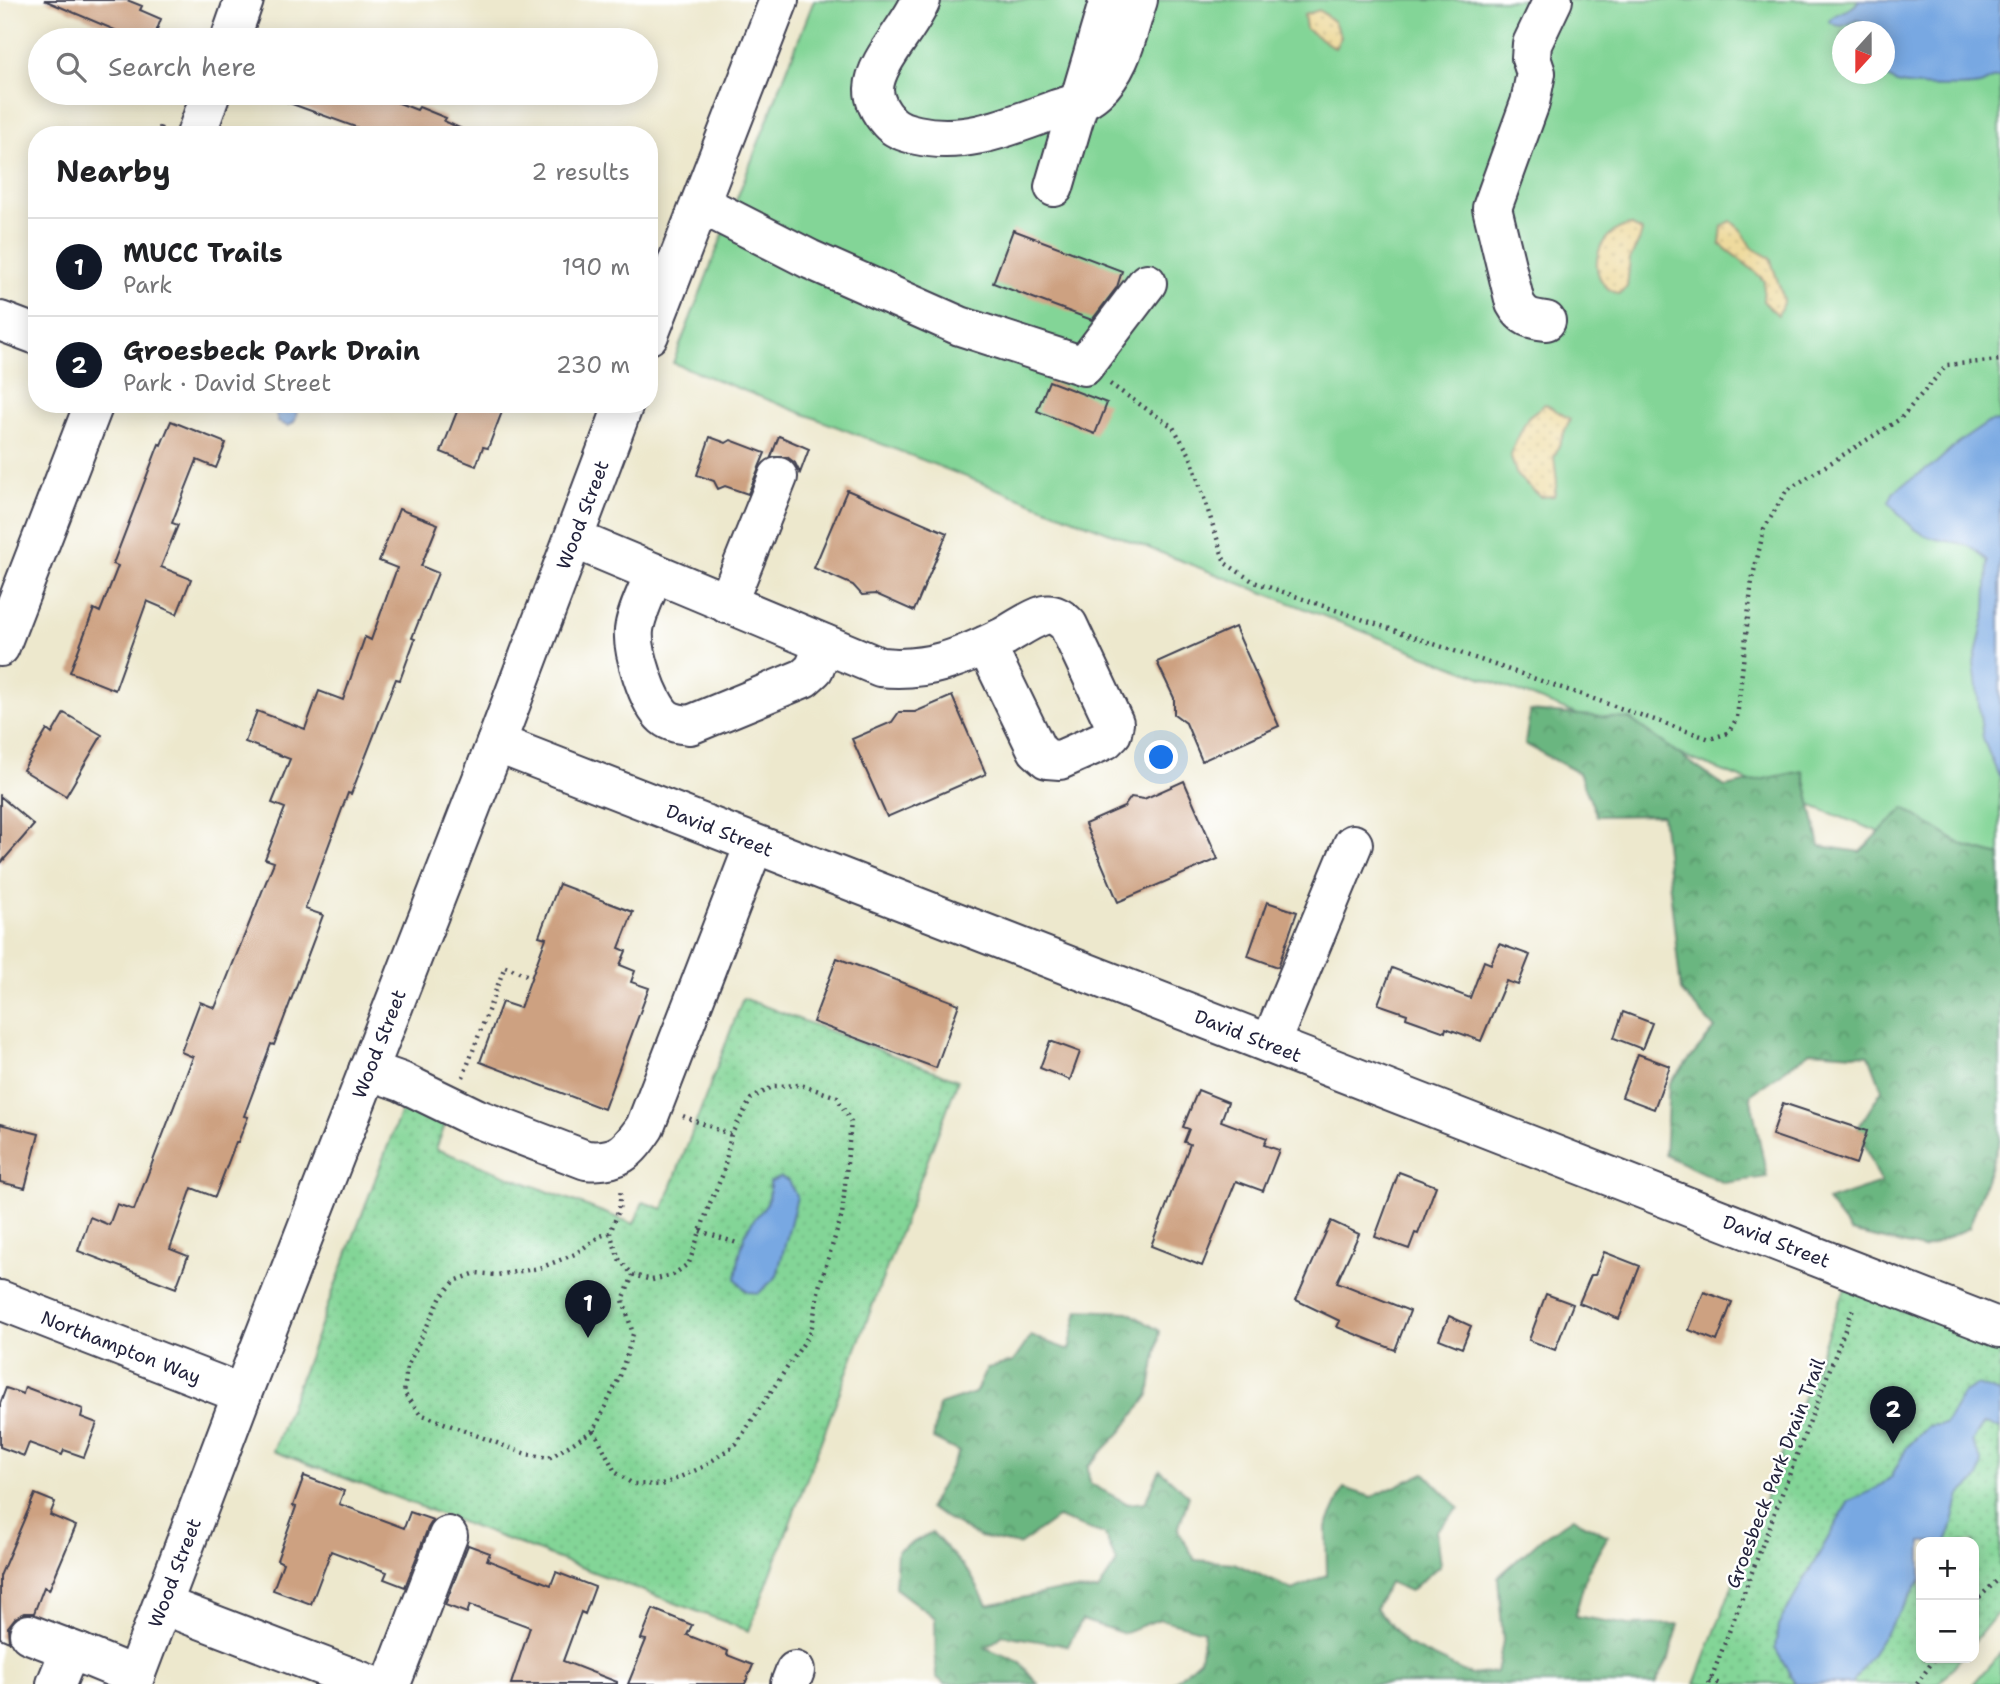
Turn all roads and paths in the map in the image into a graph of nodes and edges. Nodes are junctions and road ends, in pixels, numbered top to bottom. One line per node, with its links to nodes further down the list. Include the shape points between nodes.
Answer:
1 (244, 0): 7 (street)
2 (779, 0): 12 (street)
3 (921, 0): 8 (street, via 877,71 875,101 893,127 933,138 957,138 1012,127)
4 (1109, 0): 8 (street)
5 (1138, 0): 8 (street, via 1115,66 1094,93)
6 (1553, 0): 16 (street, via 1532,44 1536,73 1527,113 1492,208 1515,303 1524,316)
7 (234, 28)
8 (1079, 101): 11 (street)
9 (207, 105): 10 (street)
10 (199, 126)
11 (1054, 187)
12 (701, 204): 14 (street); 19 (street, via 809,259 961,326)
13 (1147, 283): 19 (street)
14 (658, 309)
15 (0, 321): 17 (street)
16 (1546, 321)
17 (28, 332)
18 (2000, 360): 19 (path, via 1947,365 1900,419 1786,491 1764,529 1752,580 1737,718 1728,733 1710,739 1254,582 1224,563 1190,456 1173,428)
19 (1084, 366)
20 (91, 413): 28 (street)
21 (621, 413): 23 (street, Wood Street)
22 (778, 477): 25 (street)
23 (575, 539): 24 (street); 29 (street, Wood Street)
24 (654, 573): 25 (street); 26 (street, via 634,627 633,649 654,704 676,724 690,725 804,678 814,669)
25 (727, 604): 26 (street)
26 (824, 644): 27 (street, via 880,667 904,670 934,666)
27 (986, 645)
28 (0, 647)
29 (496, 743): 30 (street, David Street); 34 (street, Wood Street)
30 (754, 845): 33 (street, David Street); 35 (street)
31 (1353, 845): 33 (street)
32 (531, 977): 36 (path, via 505,966)
33 (1270, 1044): 41 (street, David Street)
34 (368, 1070): 36 (street); 44 (street, Wood Street)
35 (654, 1105): 36 (street, via 634,1144 624,1154 603,1162 586,1160); 37 (path)
36 (451, 1107)
37 (731, 1135): 38 (path, via 723,1174); 45 (path, via 751,1099 774,1086 801,1085 837,1097 851,1122 842,1215 819,1287 811,1332 736,1444 662,1485 633,1483 615,1472)
38 (700, 1231): 39 (path); 40 (path, via 689,1263 673,1275 652,1280)
39 (740, 1244)
40 (634, 1275): 45 (path, via 623,1300 633,1334 620,1376); 45 (path, via 619,1259 610,1233 540,1268 497,1275 476,1273 455,1281 441,1297 407,1367 404,1393 420,1414 526,1454 549,1458)
41 (1865, 1276): 43 (street, David Street); 54 (path, Groesbeck Park Drain Trail)
42 (0, 1300): 44 (street, Northampton Way)
43 (2000, 1328)
44 (242, 1394): 49 (street, Wood Street)
45 (594, 1430)
46 (448, 1536): 57 (street)
47 (2000, 1578): 48 (path)
48 (1976, 1600)
49 (163, 1605): 53 (street, Wood Street); 56 (street)
50 (29, 1634): 51 (street)
51 (79, 1653): 53 (street); 55 (street, via 65,1662)
52 (1932, 1663): 59 (path)
53 (134, 1680)
54 (1710, 1682): 58 (path, Groesbeck Park Drain Trail)
55 (56, 1684)
56 (369, 1684)
57 (391, 1684)
58 (1720, 1684)
59 (1917, 1684)

